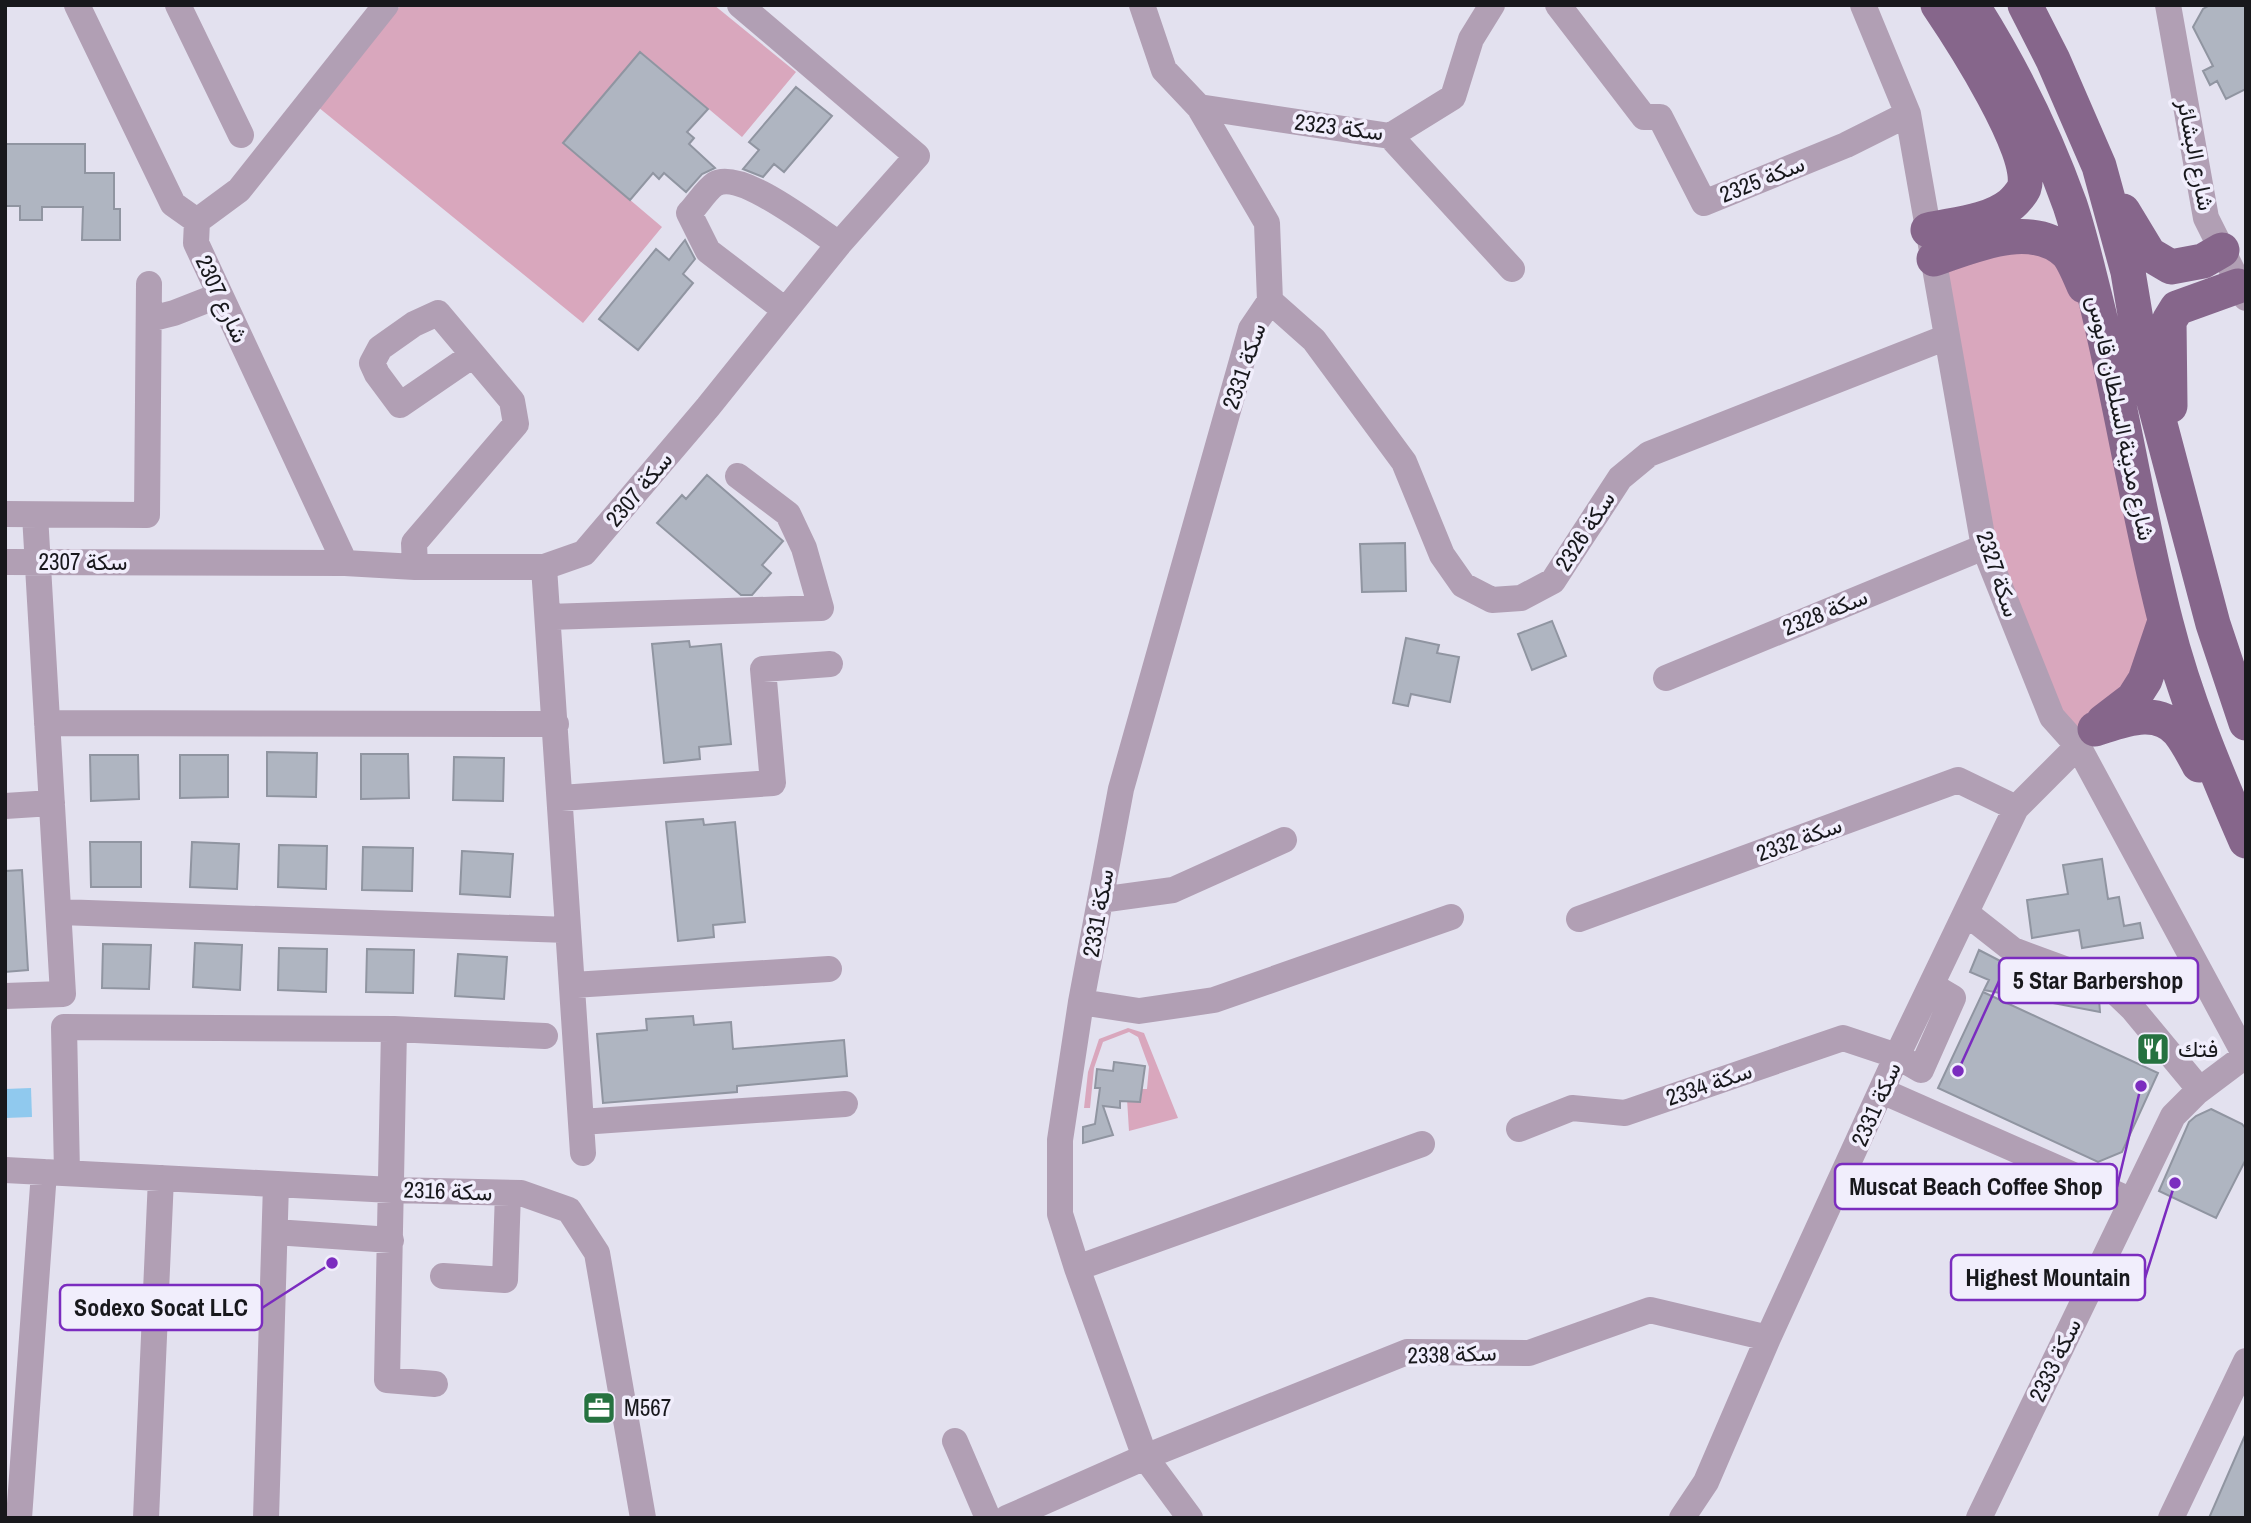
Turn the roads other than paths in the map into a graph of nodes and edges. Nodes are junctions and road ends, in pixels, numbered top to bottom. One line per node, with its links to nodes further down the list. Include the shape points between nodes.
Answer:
1 (77, 5): 20 (street, via 173,204)
2 (178, 5): 17 (street)
3 (386, 5): 20 (street, via 239,190)
4 (740, 5): 21 (street, سكة 2307, via 917,156)
5 (1142, 5): 15 (street, via 1164,69)
6 (1492, 5): 18 (street, سكة 2323, via 1471,39 1452,97)
7 (1558, 5): 16 (street, سكة 2325, via 1644,117 1660,117 1704,203 1846,145)
8 (1863, 5): 16 (street, سكة 2327)
9 (1938, 5): 22 (main road, via 1975,60 2011,132 2023,163 2024,188 2011,204)
10 (1972, 5): 14 (main road, شارع مدينة السلطان قابوس)
11 (1985, 5): 14 (main road, via 2003,38)
12 (2025, 5): 19 (main road, شارع مدينة السلطان قابوس)
13 (2170, 6): 23 (street, شارع البشائر, via 2206,218)
14 (2013, 75): 31 (main road, شارع مدينة السلطان قابوس, via 2070,205)
15 (1199, 107): 18 (street, سكة 2323); 28 (street, via 1267,223)
16 (1908, 114): 22 (street, سكة 2327)
17 (241, 135)
18 (1390, 136): 24 (street)
19 (2099, 166): 23 (main road, via 2149,254 2171,267 2203,261); 34 (main road, شارع مدينة السلطان قابوس)
20 (197, 221): 27 (street, 2307 شارع, via 196,243)
21 (839, 244): 29 (street, سكة 2307); 29 (street, via 762,192 730,182 715,184 689,213 708,251)
22 (1931, 245): 31 (main road, via 2008,237 2044,239 2067,254); 32 (street, سكة 2327)
23 (2222, 250): 26 (street, شارع البشائر)
24 (1512, 269)
25 (149, 284): 30 (street)
26 (2242, 292): 34 (main road, via 2178,307 2169,321)
27 (220, 295): 30 (street); 41 (street, 2307 شارع)
28 (1270, 301): 32 (street, سكة 2326, via 1314,340 1404,462 1442,555 1463,585 1492,600 1521,598 1553,581 1620,478 1649,454); 58 (street, سكة 2331, via 1251,329 1143,709 1121,789)
29 (785, 310): 43 (street, سكة 2307, via 584,553)
30 (150, 319): 37 (street, via 147,515)
31 (2103, 330): 45 (main road, شارع مدينة السلطان قابوس)
32 (1947, 337): 38 (street, سكة 2327)
33 (473, 355): 42 (street, via 512,401 516,424 414,543)
34 (2170, 462): 49 (main road, شارع مدينة السلطان قابوس, via 2213,624)
35 (738, 476): 44 (street, via 788,514 804,548 821,608)
36 (5, 514): 37 (street)
37 (35, 515): 40 (street)
38 (1984, 547): 47 (street, سكة 2328); 51 (street, سكة 2327, via 2052,717)
39 (5, 562): 40 (street, سكة 2307)
40 (37, 562): 41 (street, سكة 2307); 48 (street)
41 (345, 563): 42 (street, سكة 2307)
42 (415, 567): 43 (street, سكة 2307)
43 (544, 567): 44 (street)
44 (548, 617): 50 (street)
45 (2165, 621): 51 (main road, via 2145,680 2133,699); 57 (main road, شارع مدينة السلطان قابوس, via 2197,724)
46 (830, 664): 52 (street, via 763,668 773,783)
47 (1666, 678)
48 (47, 723): 50 (street); 53 (street)
49 (2246, 723)
50 (556, 724): 52 (street)
51 (2086, 737): 55 (street, سكة 2331); 57 (main road, via 2138,716 2158,718 2177,729); 71 (street, سكة 2327)
52 (561, 798): 63 (street)
53 (52, 803): 54 (street); 59 (street)
54 (5, 806)
55 (2016, 808): 60 (street, سكة 2331); 62 (street, سكة 2332, via 1958,780)
56 (1284, 839): 58 (street, via 1173,890)
57 (2246, 843)
58 (1100, 900): 67 (street, سكة 2331)
59 (60, 912): 63 (street); 66 (street, via 63,995)
60 (1966, 913): 70 (street, سكة 2331); 72 (street, via 2013,950 2108,985)
61 (1451, 917): 67 (street, via 1214,1000 1139,1011)
62 (1579, 919)
63 (568, 930): 65 (street)
64 (829, 969): 65 (street)
65 (573, 985): 75 (street)
66 (5, 996)
67 (1081, 1002): 88 (street, سكة 2331, via 1060,1140 1060,1214)
68 (394, 1029): 69 (street); 80 (street, via 64,1027); 83 (street)
69 (545, 1036)
70 (1897, 1056): 73 (street, سكة 2331); 76 (street, سكة 2334, via 1843,1038 1625,1113 1572,1108)
71 (2246, 1057): 72 (street, سكة 2333)
72 (2200, 1090): 85 (street, سكة 2333, via 2173,1116)
73 (1882, 1091): 85 (street); 90 (street, سكة 2331)
74 (845, 1104): 75 (street)
75 (581, 1122): 78 (street)
76 (1519, 1129)
77 (1422, 1144): 88 (street)
78 (583, 1153)
79 (5, 1170): 80 (street, 2316 سكة)
80 (55, 1173): 81 (street, 2316 سكة); 95 (street)
81 (160, 1178): 82 (street, 2316 سكة); 96 (street)
82 (276, 1184): 83 (street, 2316 سكة); 86 (street)
83 (392, 1190): 84 (street, 2316 سكة); 87 (street)
84 (508, 1193): 89 (street, via 505,1280); 98 (street, 2316 سكة, via 569,1210 597,1253)
85 (2132, 1201): 103 (street, سكة 2333)
86 (275, 1232): 87 (street); 97 (street)
87 (391, 1240): 92 (street, via 387,1380)
88 (1077, 1268): 94 (street, سكة 2331)
89 (443, 1276)
90 (1768, 1338): 94 (street, سكة 2338, via 1650,1310 1529,1353 1407,1352); 102 (street, سكة 2331, via 1706,1482)
91 (2246, 1361): 104 (street)
92 (435, 1384)
93 (955, 1441): 99 (street)
94 (1145, 1457): 100 (street); 101 (street, سكة 2331)
95 (19, 1518)
96 (146, 1518)
97 (266, 1518)
98 (643, 1518)
99 (988, 1518)
100 (1007, 1518)
101 (1190, 1518)
102 (1682, 1518)
103 (1979, 1518)
104 (2171, 1518)

